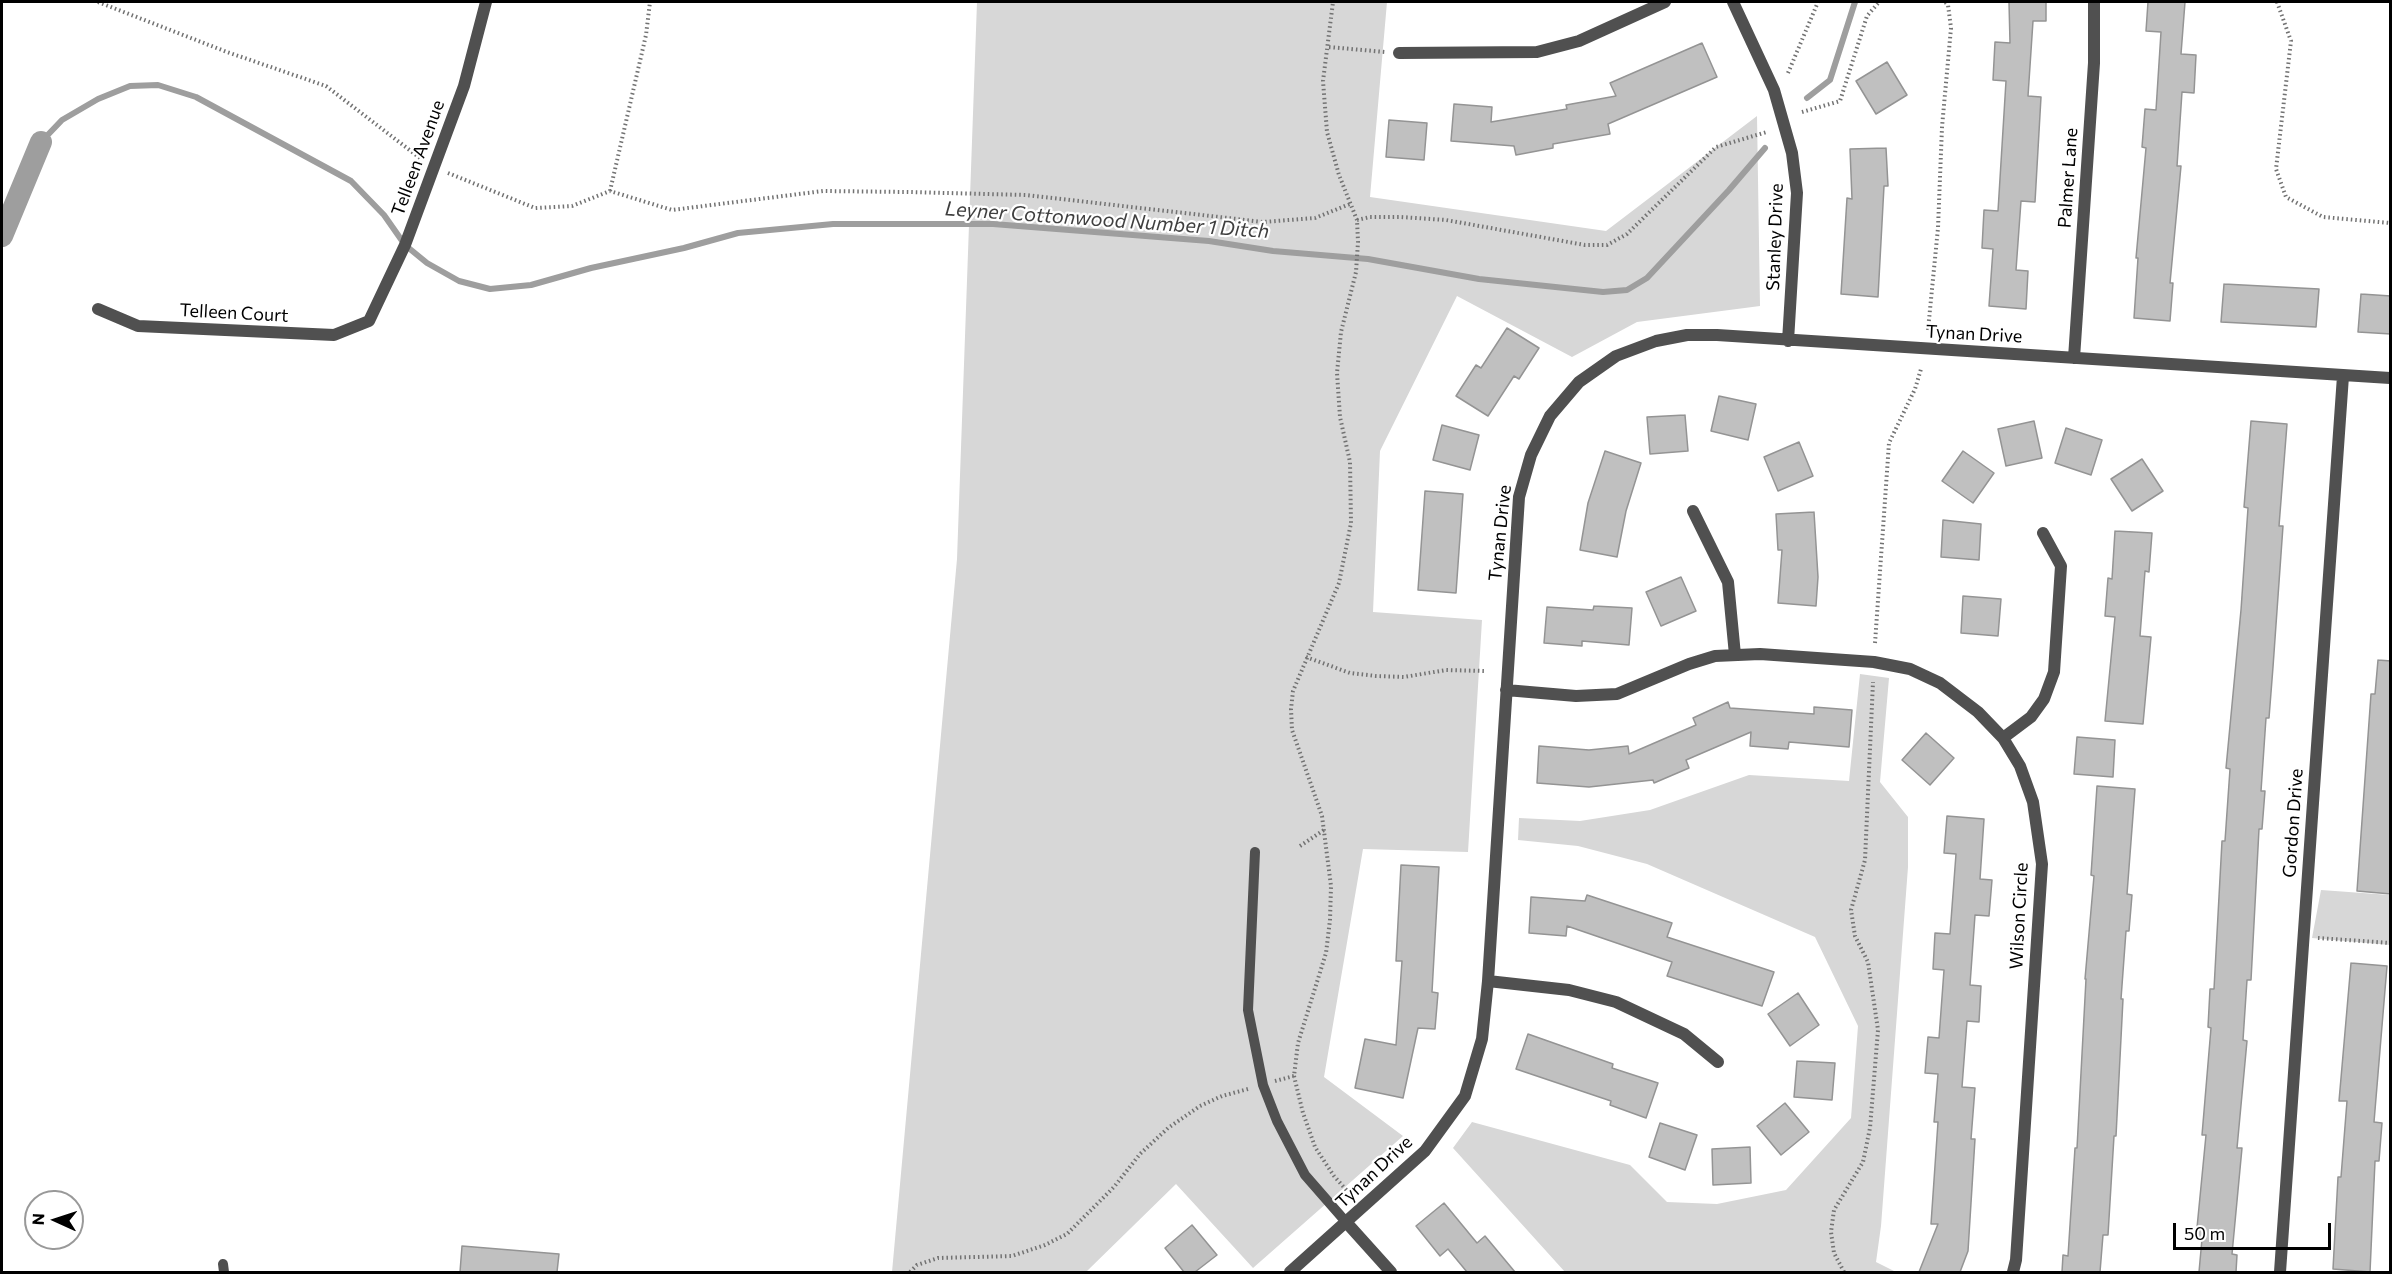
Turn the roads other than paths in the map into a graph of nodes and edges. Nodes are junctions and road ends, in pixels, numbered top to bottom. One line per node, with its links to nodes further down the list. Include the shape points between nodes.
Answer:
1 (486, 2): 7 (street, Telleen Avenue, via 464,86 405,245)
2 (1665, 2): 5 (street, via 1579,41 1537,52)
3 (1733, 2): 8 (street, Stanley Drive, via 1774,90 1792,153 1797,193)
4 (2094, 2): 9 (street, Palmer Lane, via 2094,63)
5 (1399, 53)
6 (98, 309): 7 (street, Telleen Court, via 138,326 322,335 334,335)
7 (369, 321)
8 (1788, 340): 9 (street, Tynan Drive); 15 (street, Tynan Drive, via 1687,335 1656,341 1616,356 1579,382 1550,417 1531,455 1519,497)
9 (2074, 358): 10 (street, Tynan Drive)
10 (2343, 376): 11 (street, Tynan Drive); 24 (street, Gordon Drive)
11 (2391, 378)
12 (1693, 511): 14 (street, via 1728,582)
13 (2043, 533): 16 (street, via 2061,566 2054,672 2044,699 2031,717)
14 (1735, 655): 15 (street, Wilson Circle, via 1689,664 1617,694 1576,696); 16 (street, Wilson Circle, via 1874,663 1910,669 1940,683 1978,712)
15 (1506, 690): 18 (street, Tynan Drive)
16 (2003, 738): 23 (street, Wilson Circle, via 2020,766 2033,802 2042,864)
17 (1255, 852): 20 (lane, via 1248,1010 1263,1085 1276,1122 1305,1175)
18 (1488, 981): 19 (street, via 1569,990 1616,1002 1684,1034); 20 (street, Tynan Drive, via 1482,1039 1465,1096 1425,1151)
19 (1718, 1062)
20 (1346, 1222): 21 (street, Tynan Drive); 22 (street)
21 (1290, 1272)
22 (1391, 1272)
23 (2013, 1272)
24 (2280, 1272)

